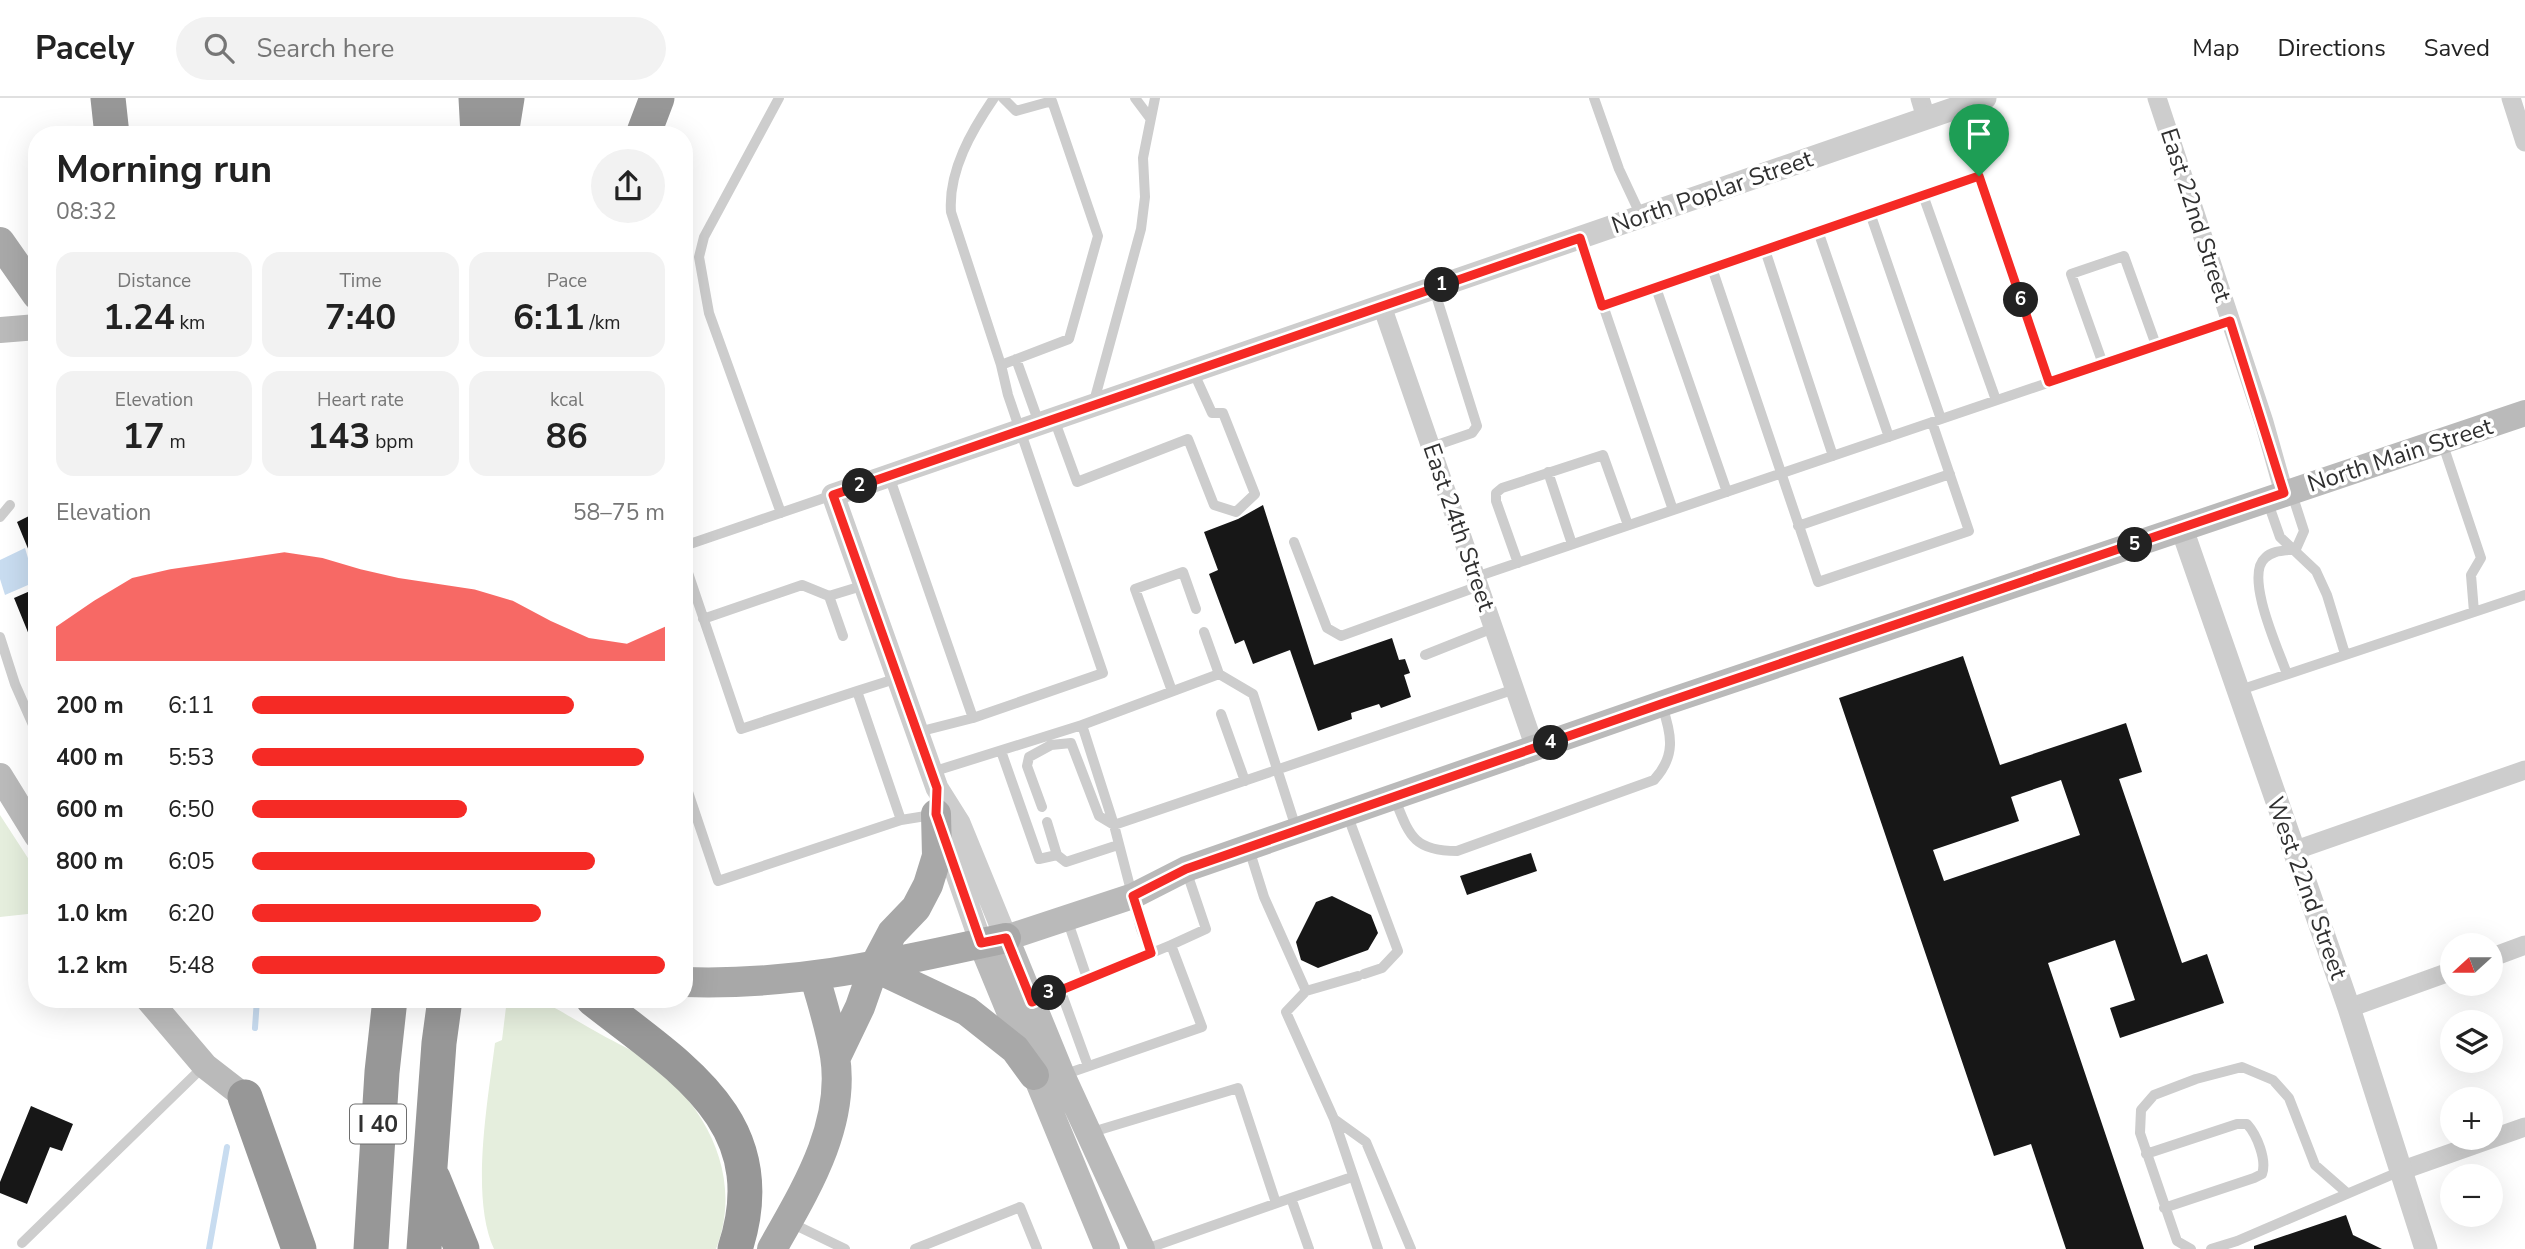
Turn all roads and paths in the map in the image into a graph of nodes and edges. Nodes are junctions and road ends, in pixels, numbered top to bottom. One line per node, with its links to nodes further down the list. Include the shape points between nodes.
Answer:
1 (108, 98): 16 (highway)
2 (476, 98): 17 (highway)
3 (507, 98): 18 (highway)
4 (657, 98): 19 (highway)
5 (779, 98): 61 (lane, via 704,237 699,257 709,313)
6 (994, 98): 40 (lane, via 971,133 950,195 951,212)
7 (1003, 98): 38 (lane, via 1016,111 1052,100 1098,236 1069,340)
8 (1135, 98): 15 (lane)
9 (1155, 98): 15 (lane)
10 (1594, 98): 23 (lane)
11 (1985, 98): 14 (street, North Poplar Street)
12 (2157, 98): 34 (street, East 22nd Street)
13 (2511, 98): 20 (street)
14 (1923, 108): 23 (street, North Poplar Street)
15 (1150, 118): 44 (lane, via 1140,229)
16 (112, 126)
17 (478, 126)
18 (502, 126)
19 (646, 126)
20 (2525, 142)
21 (1923, 195): 22 (lane); 42 (lane, via 1979,176); 43 (lane)
22 (1870, 213): 24 (lane); 46 (lane)
23 (1641, 216): 25 (street, North Poplar Street)
24 (1818, 232): 27 (lane); 48 (lane)
25 (1580, 238): 30 (street, North Poplar Street); 33 (lane)
26 (0, 242): 29 (main road)
27 (1765, 250): 28 (lane); 51 (lane)
28 (1712, 268): 31 (lane); 53 (lane)
29 (28, 282)
30 (1433, 288): 32 (street, North Poplar Street); 50 (lane, via 1477,426)
31 (1656, 288): 33 (lane); 56 (lane)
32 (1382, 306): 41 (street, North Poplar Street); 50 (street, East 24th Street)
33 (1602, 306): 60 (lane)
34 (2230, 321): 37 (lane); 57 (street, East 22nd Street)
35 (28, 328): 36 (main road)
36 (0, 330)
37 (2156, 345): 39 (lane); 39 (lane, via 2124,256 2071,274)
38 (1016, 359): 40 (lane); 47 (lane)
39 (2103, 364): 42 (lane)
40 (1001, 365): 47 (lane)
41 (1193, 371): 44 (street, North Poplar Street); 47 (lane, via 1212,413 1223,413 1255,494 1236,512 1214,505 1188,439 1077,482)
42 (2049, 382): 43 (lane)
43 (1996, 400): 46 (lane)
44 (1093, 405): 47 (street, North Poplar Street)
45 (2525, 413): 49 (main road, North Main Street)
46 (1937, 420): 48 (lane); 54 (lane)
47 (1038, 424): 55 (street, North Poplar Street); 95 (lane, via 1103,673)
48 (1889, 437): 51 (lane)
49 (2442, 441): 57 (main road, North Main Street); 77 (lane, via 2481,558 2472,575)
50 (1431, 447): 71 (street, East 24th Street)
51 (1833, 456): 53 (lane)
52 (1548, 472): 63 (lane, via 1603,455); 68 (lane); 70 (lane, via 1496,493)
53 (1780, 474): 56 (lane); 64 (lane)
54 (1950, 474): 64 (lane); 64 (lane, via 1969,531 1818,582)
55 (889, 476): 58 (street, North Poplar Street); 95 (lane)
56 (1727, 492): 60 (lane)
57 (2281, 494): 65 (main road, North Main Street); 69 (lane, via 2280,537); 69 (lane, via 2304,531)
58 (833, 495): 61 (lane, North Poplar Street); 72 (street)
59 (10, 505): 62 (lane)
60 (1673, 510): 63 (lane)
61 (781, 513): 67 (lane, North Poplar Street)
62 (0, 517)
63 (1628, 525): 68 (lane)
64 (1798, 526)
65 (2182, 528): 91 (street, West 22nd Street); 92 (main road, North Main Street)
66 (1294, 541): 71 (lane, via 1327,628 1341,636)
67 (693, 543)
68 (1572, 544): 70 (lane)
69 (2296, 549): 83 (lane, via 2316,571); 86 (lane, via 2273,552 2262,559 2257,570 2260,596)
70 (1518, 563): 71 (lane)
71 (1478, 582): 79 (street, East 24th Street)
72 (865, 584): 75 (lane); 87 (street)
73 (693, 588): 78 (lane)
74 (2525, 595): 77 (lane)
75 (829, 596): 78 (lane, via 802,585); 81 (lane)
76 (1196, 609): 90 (lane, via 1182,572 1135,589)
77 (2474, 612): 83 (lane)
78 (703, 619): 89 (lane, via 741,729)
79 (1493, 628): 84 (lane); 88 (street, East 24th Street)
80 (1204, 632): 85 (lane)
81 (843, 636)
82 (0, 637): 93 (lane)
83 (2345, 654): 86 (lane)
84 (1425, 655)
85 (1219, 674): 90 (lane); 100 (lane, via 1254,694)
86 (2287, 674): 91 (lane)
87 (898, 678): 89 (lane); 97 (street)
88 (1515, 689): 98 (street, East 24th Street); 100 (lane)
89 (857, 691): 109 (lane)
90 (1172, 691): 96 (lane)
91 (2237, 691): 116 (street, West 22nd Street)
92 (1661, 704): 98 (main road, North Main Street); 105 (lane, via 1672,745 1664,770 1654,780 1470,847 1441,851 1419,844 1408,832)
93 (28, 714)
94 (1221, 714): 103 (lane)
95 (973, 718): 97 (lane)
96 (1082, 725): 99 (lane); 112 (lane)
97 (918, 732): 104 (street)
98 (1535, 748): 105 (main road, North Main Street)
99 (1001, 751): 104 (lane); 117 (lane, via 1039,859)
100 (1278, 770): 103 (lane); 113 (lane)
101 (2525, 770): 116 (street)
102 (0, 776): 110 (main road)
103 (1245, 781): 112 (lane)
104 (935, 791): 109 (lane); 121 (street); 126 (main road, via 937,856 928,884)
105 (1394, 796): 108 (main road, North Main Street)
106 (693, 806): 109 (lane, via 719,881)
107 (1042, 807): 112 (lane, via 1027,766 1029,757 1051,745 1071,743 1099,816)
108 (1347, 814): 113 (main road, North Main Street); 132 (lane, via 1398,951 1382,968)
109 (901, 820)
110 (28, 821)
111 (1047, 822): 117 (lane)
112 (1114, 825): 114 (lane)
113 (1297, 831): 115 (main road, North Main Street)
114 (1118, 845): 117 (lane, via 1066,862); 119 (lane)
115 (1249, 848): 118 (main road, North Main Street); 132 (lane, via 1264,897)
116 (2293, 851): 138 (street, West 22nd Street)
117 (1057, 855)
118 (1186, 869): 119 (main road, North Main Street); 122 (lane, via 1206,929)
119 (1133, 896): 120 (main road, North Main Street); 124 (lane)
120 (1067, 918): 121 (main road, North Main Street); 129 (lane)
121 (991, 945): 126 (main road); 133 (main road); 142 (main road)
122 (1171, 945): 124 (lane); 141 (lane, via 1202,1027)
123 (2525, 945): 125 (street)
124 (1151, 953): 129 (lane)
125 (2503, 953)
126 (874, 967): 128 (main road); 139 (main road); 142 (main road, via 967,1012)
127 (2440, 975): 138 (street)
128 (816, 977): 130 (main road); 139 (main road)
129 (1087, 978): 131 (lane)
130 (693, 982)
131 (1060, 989): 133 (lane); 141 (lane)
132 (1306, 991): 144 (lane, via 1286,1012)
133 (1032, 1002): 142 (main road)
134 (156, 1008): 140 (main road)
135 (389, 1008): 158 (highway, I 40)
136 (444, 1008): 148 (highway, I 40)
137 (605, 1008): 161 (highway, via 706,1091 730,1126 745,1182 746,1208)
138 (2349, 1008): 149 (street, West 22nd Street)
139 (835, 1057): 155 (main road, via 834,1101 824,1146)
140 (205, 1066): 143 (main road); 156 (lane)
141 (1088, 1066): 142 (lane)
142 (1048, 1075): 146 (main road); 166 (main road)
143 (245, 1097): 157 (highway)
144 (1334, 1119): 150 (lane); 170 (lane, via 1366,1142)
145 (2525, 1127): 149 (street)
146 (1089, 1133): 153 (lane, via 1238,1088); 167 (main road)
147 (2146, 1154): 151 (lane, via 2140,1133 2141,1110 2154,1095 2242,1067 2273,1080 2289,1098 2315,1165); 154 (lane); 154 (lane, via 2247,1124 2265,1166 2254,1178)
148 (429, 1167): 159 (highway, I 40); 160 (highway)
149 (2403, 1170): 151 (lane); 173 (street, West 22nd Street)
150 (1352, 1177): 152 (lane); 169 (lane)
151 (2347, 1194): 172 (lane)
152 (1291, 1198): 153 (lane); 168 (lane)
153 (1276, 1203): 167 (lane)
154 (2164, 1208): 171 (lane, via 2177,1241)
155 (788, 1221): 162 (main road); 163 (lane)
156 (22, 1243)
157 (299, 1249)
158 (371, 1249)
159 (424, 1249)
160 (462, 1249)
161 (735, 1249)
162 (772, 1249)
163 (845, 1249)
164 (915, 1249): 165 (lane, via 1020,1207)
165 (1037, 1249)
166 (1107, 1249)
167 (1144, 1249)
168 (1309, 1249)
169 (1378, 1249)
170 (1411, 1249)
171 (2190, 1249)
172 (2211, 1249)
173 (2426, 1249)

